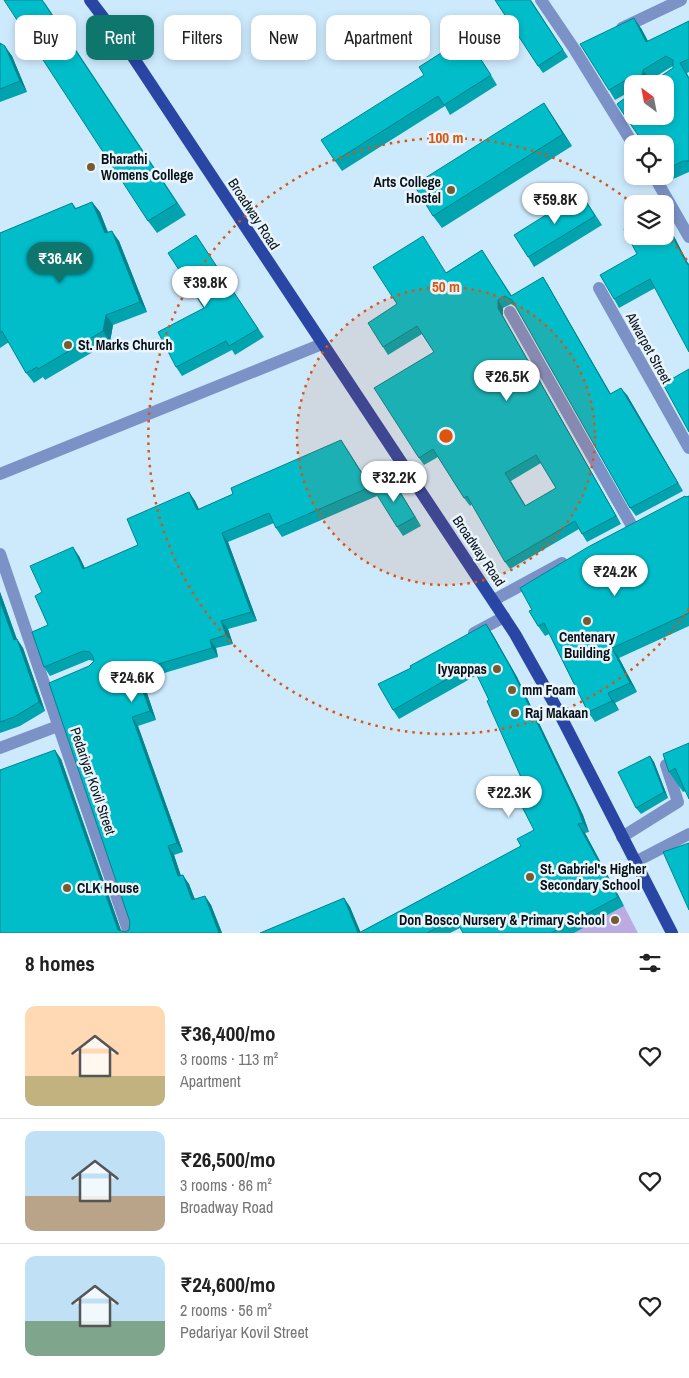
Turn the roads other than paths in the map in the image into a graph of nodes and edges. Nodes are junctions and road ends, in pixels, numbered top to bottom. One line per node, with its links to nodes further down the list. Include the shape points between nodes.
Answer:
1 (90, 0): 5 (main road, Broadway Road)
2 (102, 0): 6 (main road, Broadway Road)
3 (541, 0): 10 (street, via 580,48)
4 (681, 0): 7 (street)
5 (101, 15)
6 (110, 15)
7 (611, 33)
8 (135, 60): 16 (main road, Broadway Road)
9 (624, 104): 10 (street)
10 (612, 112): 11 (street)
11 (627, 135)
12 (659, 185): 13 (street)
13 (689, 237)
14 (599, 288): 17 (street, Alwarpet Street)
15 (510, 312): 19 (street)
16 (322, 344): 18 (street); 22 (main road, Broadway Road)
17 (689, 448)
18 (0, 474)
19 (632, 526)
20 (0, 554): 26 (street, Pedariyar Kovil Street)
21 (576, 556): 22 (street)
22 (494, 600): 23 (main road, Broadway Road)
23 (504, 617): 24 (street); 31 (main road, Broadway Road)
24 (462, 640)
25 (61, 680): 26 (street)
26 (45, 687): 27 (street, Pedariyar Kovil Street)
27 (58, 726): 28 (street); 33 (street, Pedariyar Kovil Street)
28 (0, 748)
29 (689, 755): 31 (street, via 666,765 678,802)
30 (689, 834): 32 (street)
31 (622, 837): 32 (main road, Broadway Road)
32 (635, 862): 34 (main road, Broadway Road)
33 (129, 933)
34 (672, 933)

